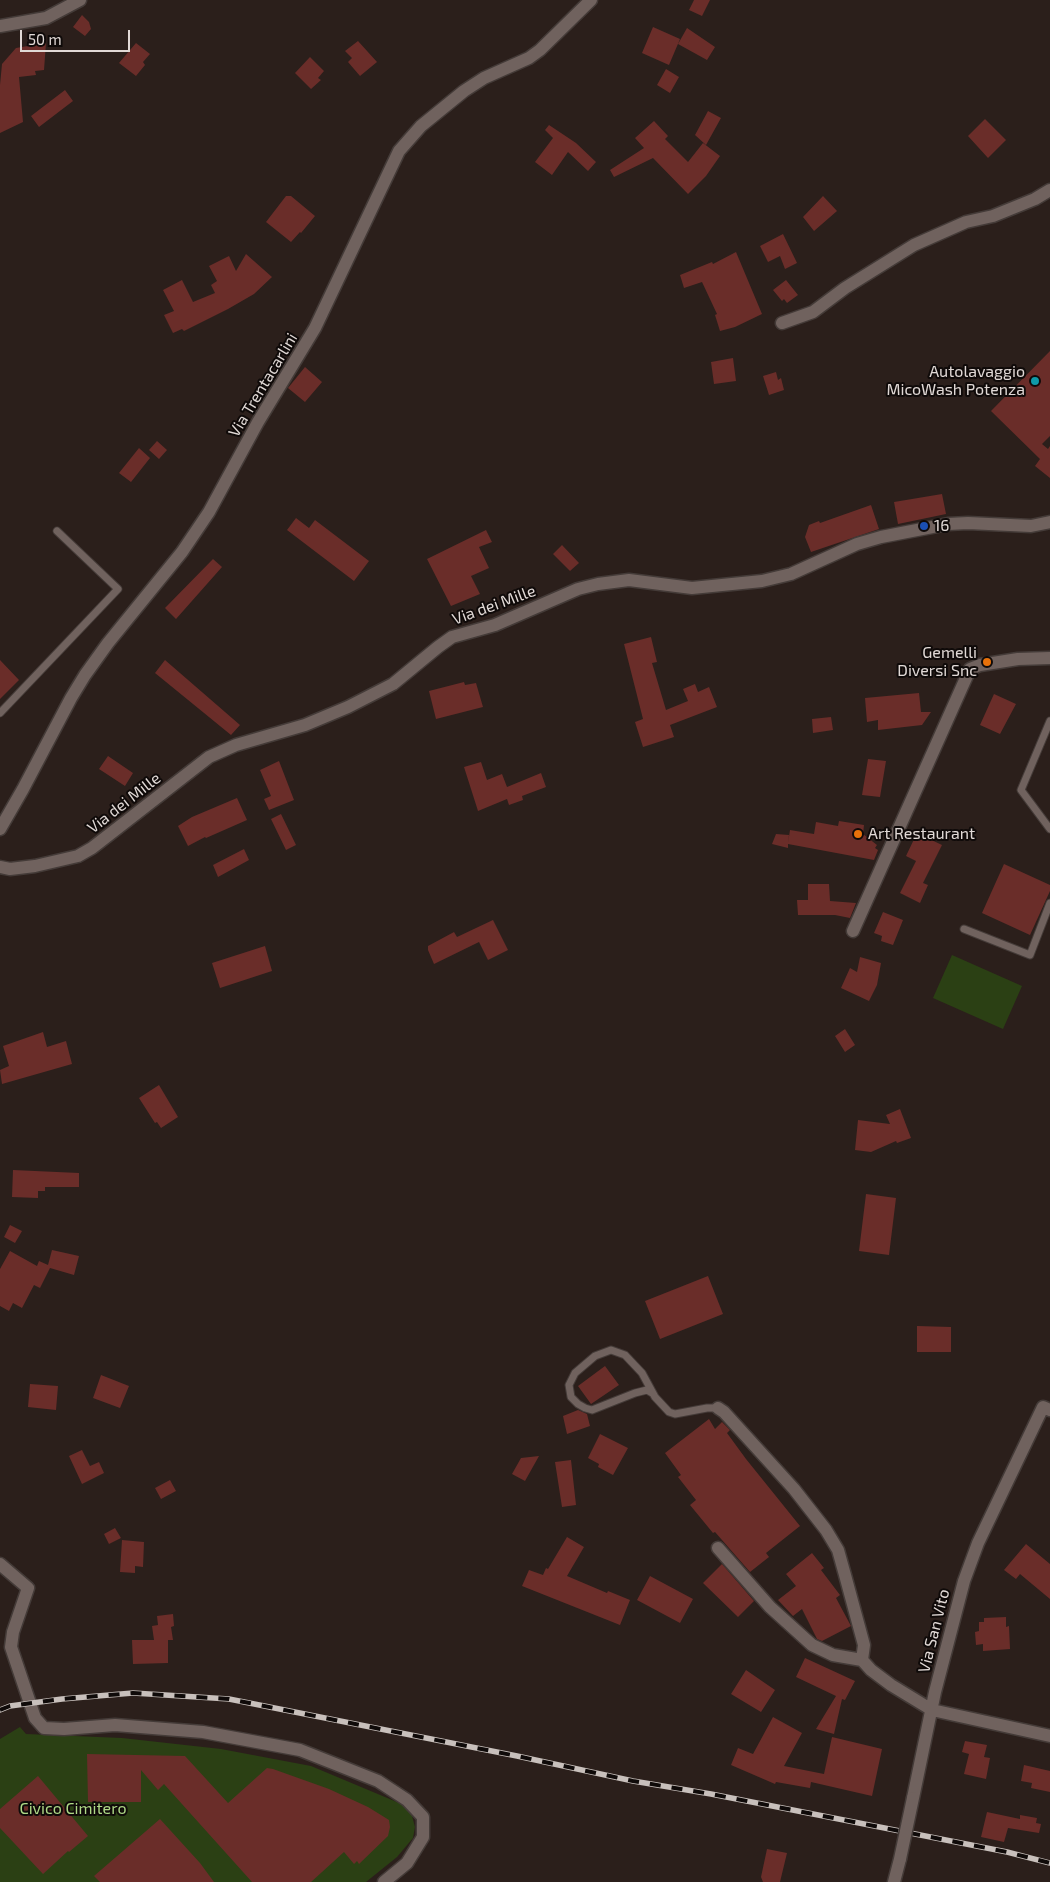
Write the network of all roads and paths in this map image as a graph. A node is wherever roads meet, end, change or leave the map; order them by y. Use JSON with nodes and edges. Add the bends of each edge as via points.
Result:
{"nodes":[{"id":1,"x":80,"y":0,"type":"edge"},
{"id":2,"x":591,"y":0,"type":"edge"},
{"id":3,"x":0,"y":26,"type":"edge"},
{"id":4,"x":1050,"y":190,"type":"edge"},
{"id":5,"x":782,"y":323,"type":"dead end"},
{"id":6,"x":1050,"y":522,"type":"edge"},
{"id":7,"x":57,"y":531,"type":"dead end"},
{"id":8,"x":1050,"y":658,"type":"edge"},
{"id":9,"x":0,"y":713,"type":"edge"},
{"id":10,"x":1050,"y":721,"type":"edge"},
{"id":11,"x":0,"y":829,"type":"edge"},
{"id":12,"x":1050,"y":829,"type":"edge"},
{"id":13,"x":0,"y":867,"type":"edge"},
{"id":14,"x":1050,"y":903,"type":"edge"},
{"id":15,"x":964,"y":929,"type":"dead end"},
{"id":16,"x":853,"y":931,"type":"dead end"},
{"id":17,"x":652,"y":1393,"type":"junction"},
{"id":18,"x":1048,"y":1405,"type":"edge"},
{"id":19,"x":718,"y":1408,"type":"joint"},
{"id":20,"x":718,"y":1548,"type":"dead end"},
{"id":21,"x":0,"y":1564,"type":"edge"},
{"id":22,"x":862,"y":1660,"type":"junction"},
{"id":23,"x":932,"y":1710,"type":"junction"},
{"id":24,"x":1050,"y":1736,"type":"edge"},
{"id":25,"x":384,"y":1882,"type":"edge"},
{"id":26,"x":894,"y":1882,"type":"edge"}],
"edges":[{"from":1,"to":3,"type":"street","via":[[46,18]]},
{"from":2,"to":11,"type":"street","name":"Via Trentacarlini","via":[[540,50],[464,91],[421,126],[399,151],[315,328],[209,512],[176,560],[85,675]]},
{"from":4,"to":5,"type":"street","via":[[993,216],[966,222],[914,245],[813,312]]},
{"from":6,"to":13,"type":"street","name":"Via dei Mille","via":[[1031,526],[948,524],[881,537],[857,544],[791,574],[762,581],[692,588],[629,580],[578,589],[495,625],[452,637],[393,684],[348,707],[305,725],[236,744],[209,757],[78,856],[35,866]]},
{"from":7,"to":9,"type":"lane","via":[[118,589]]},
{"from":8,"to":16,"type":"street","via":[[1018,659],[970,669]]},
{"from":10,"to":12,"type":"lane","via":[[1021,790]]},
{"from":14,"to":15,"type":"lane","via":[[1030,955]]},
{"from":17,"to":17,"type":"lane","via":[[642,1373],[625,1355],[611,1350],[595,1356],[575,1373],[569,1385],[571,1396],[578,1404],[592,1410],[635,1393],[646,1390]]},
{"from":17,"to":19,"type":"lane","via":[[669,1412],[675,1414]]},
{"from":18,"to":23,"type":"street","name":"Via San Vito","via":[[975,1550],[964,1581]]},
{"from":19,"to":22,"type":"street","via":[[794,1489],[838,1550],[864,1645]]},
{"from":20,"to":22,"type":"street","via":[[770,1607],[812,1645],[833,1655]]},
{"from":21,"to":25,"type":"street","via":[[28,1588],[11,1647],[35,1718],[44,1728],[115,1725],[213,1734],[300,1750],[378,1781],[407,1800],[423,1817],[423,1836],[408,1863]]},
{"from":22,"to":23,"type":"street","via":[[891,1685]]},
{"from":23,"to":24,"type":"street"},
{"from":23,"to":26,"type":"street","name":"Via San Vito","bridge":true}]}
